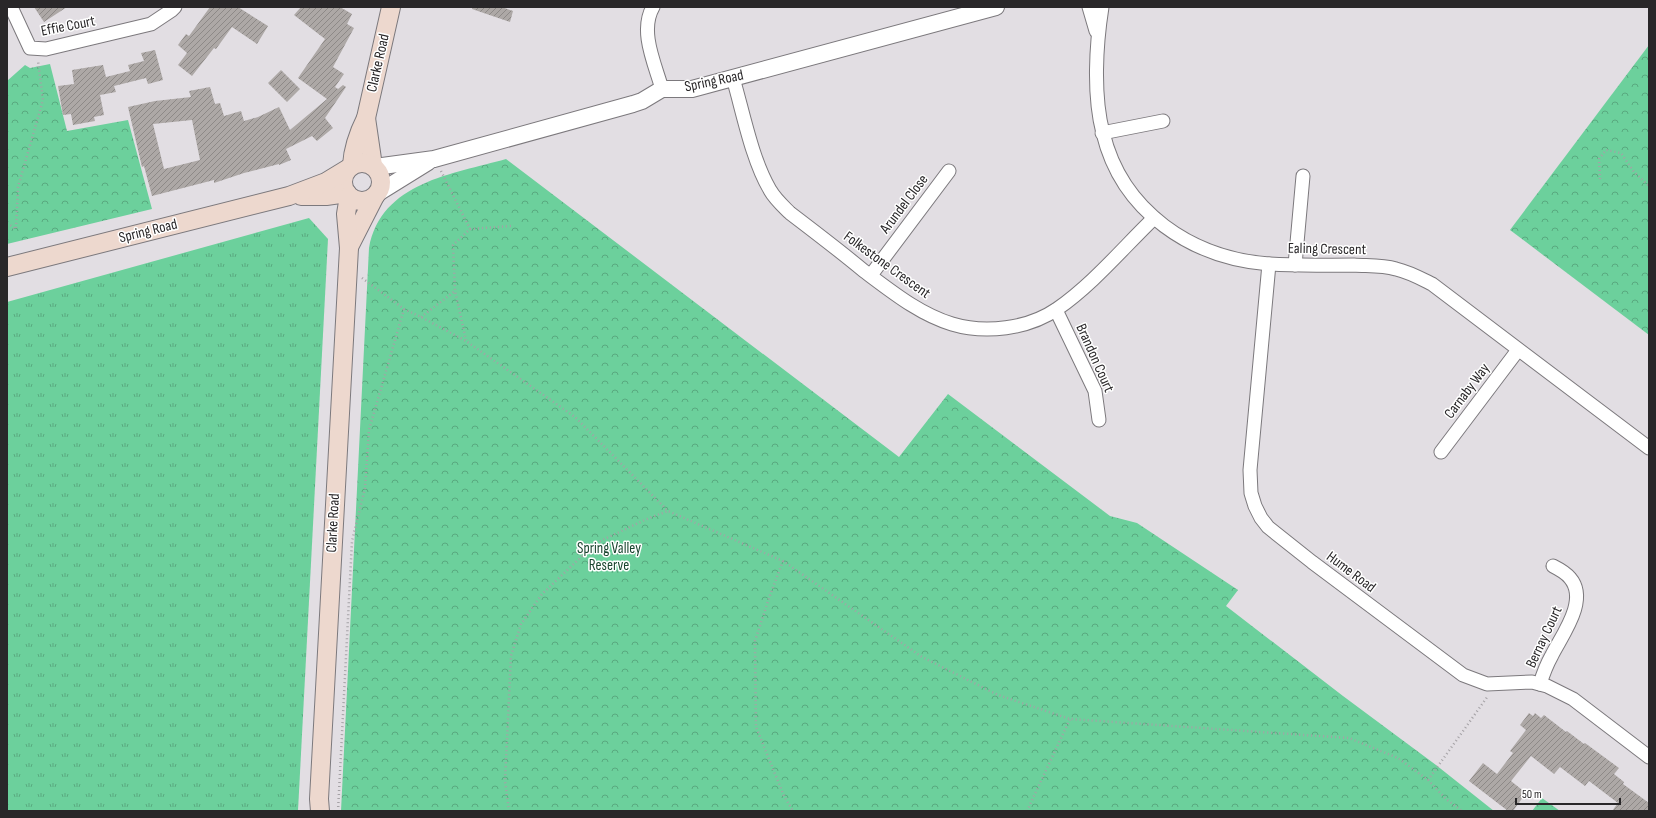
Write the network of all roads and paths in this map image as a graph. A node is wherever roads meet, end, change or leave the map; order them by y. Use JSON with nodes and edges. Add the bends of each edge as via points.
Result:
{"nodes":[{"id":1,"x":11,"y":7,"type":"edge"},
{"id":2,"x":175,"y":7,"type":"edge"},
{"id":3,"x":391,"y":7,"type":"edge"},
{"id":4,"x":654,"y":7,"type":"edge"},
{"id":5,"x":996,"y":7,"type":"edge"},
{"id":6,"x":1089,"y":7,"type":"edge"},
{"id":7,"x":1102,"y":7,"type":"edge"},
{"id":8,"x":1097,"y":36,"type":"junction"},
{"id":9,"x":37,"y":48,"type":"junction"},
{"id":10,"x":733,"y":78,"type":"junction"},
{"id":11,"x":662,"y":89,"type":"junction"},
{"id":12,"x":366,"y":118,"type":"junction"},
{"id":13,"x":1162,"y":121,"type":"dead end"},
{"id":14,"x":1102,"y":133,"type":"junction"},
{"id":15,"x":434,"y":158,"type":"junction"},
{"id":16,"x":374,"y":166,"type":"junction"},
{"id":17,"x":350,"y":167,"type":"junction"},
{"id":18,"x":949,"y":171,"type":"dead end"},
{"id":19,"x":1303,"y":176,"type":"dead end"},
{"id":20,"x":1600,"y":179,"type":"dead end"},
{"id":21,"x":1649,"y":186,"type":"edge"},
{"id":22,"x":348,"y":194,"type":"junction"},
{"id":23,"x":376,"y":194,"type":"junction"},
{"id":24,"x":289,"y":196,"type":"junction"},
{"id":25,"x":1154,"y":218,"type":"junction"},
{"id":26,"x":7,"y":223,"type":"edge"},
{"id":27,"x":511,"y":226,"type":"dead end"},
{"id":28,"x":470,"y":229,"type":"junction"},
{"id":29,"x":349,"y":248,"type":"junction"},
{"id":30,"x":1269,"y":264,"type":"junction"},
{"id":31,"x":1295,"y":264,"type":"junction"},
{"id":32,"x":7,"y":267,"type":"edge"},
{"id":33,"x":348,"y":267,"type":"junction"},
{"id":34,"x":871,"y":275,"type":"junction"},
{"id":35,"x":455,"y":291,"type":"junction"},
{"id":36,"x":404,"y":309,"type":"junction"},
{"id":37,"x":1056,"y":310,"type":"junction"},
{"id":38,"x":421,"y":317,"type":"junction"},
{"id":39,"x":466,"y":341,"type":"junction"},
{"id":40,"x":1518,"y":350,"type":"junction"},
{"id":41,"x":1099,"y":420,"type":"dead end"},
{"id":42,"x":1649,"y":448,"type":"edge"},
{"id":43,"x":1441,"y":452,"type":"dead end"},
{"id":44,"x":668,"y":511,"type":"junction"},
{"id":45,"x":783,"y":561,"type":"junction"},
{"id":46,"x":1553,"y":566,"type":"dead end"},
{"id":47,"x":1497,"y":684,"type":"junction"},
{"id":48,"x":1540,"y":684,"type":"junction"},
{"id":49,"x":1070,"y":719,"type":"junction"},
{"id":50,"x":1649,"y":757,"type":"edge"},
{"id":51,"x":1428,"y":780,"type":"junction"},
{"id":52,"x":318,"y":807,"type":"edge"},
{"id":53,"x":338,"y":811,"type":"edge"},
{"id":54,"x":509,"y":811,"type":"edge"},
{"id":55,"x":793,"y":811,"type":"edge"},
{"id":56,"x":1027,"y":811,"type":"edge"},
{"id":57,"x":1462,"y":811,"type":"edge"}],
"edges":[{"from":1,"to":9,"type":"street","name":"Effie Court","via":[[30,48]]},
{"from":2,"to":9,"type":"street","name":"Effie Court","via":[[151,24],[46,49]]},
{"from":3,"to":12,"type":"main road","name":"Clarke Road"},
{"from":4,"to":11,"type":"street","via":[[648,19],[647,33]]},
{"from":5,"to":10,"type":"street","name":"Spring Road"},
{"from":6,"to":8,"type":"street","name":"Ealing Crescent"},
{"from":7,"to":8,"type":"street","name":"Ealing Crescent"},
{"from":8,"to":14,"type":"street","name":"Ealing Crescent","via":[[1098,111]]},
{"from":9,"to":26,"type":"path","via":[[43,100],[18,187],[16,229]]},
{"from":10,"to":11,"type":"street","name":"Spring Road","via":[[692,89]]},
{"from":10,"to":34,"type":"street","name":"Folkestone Crescent","via":[[758,166],[770,191],[790,213]]},
{"from":11,"to":15,"type":"street","via":[[642,101]]},
{"from":12,"to":16,"type":"main road","name":"Clarke Road"},
{"from":12,"to":17,"type":"main road","name":"Clarke Road","via":[[357,135]]},
{"from":13,"to":14,"type":"street"},
{"from":14,"to":25,"type":"street","name":"Ealing Crescent","via":[[1123,182]]},
{"from":15,"to":16,"type":"street"},
{"from":15,"to":23,"type":"street"},
{"from":15,"to":28,"type":"path"},
{"from":16,"to":17,"type":"main road","via":[[362,162]]},
{"from":16,"to":23,"type":"main road","via":[[382,179]]},
{"from":17,"to":22,"type":"main road","via":[[343,180]]},
{"from":17,"to":24,"type":"main road","name":"Spring Road","via":[[326,182]]},
{"from":18,"to":34,"type":"street","name":"Arundel Close"},
{"from":19,"to":31,"type":"street"},
{"from":20,"to":21,"type":"path","via":[[1599,159],[1606,150],[1620,153],[1634,172]]},
{"from":22,"to":23,"type":"main road","via":[[359,201],[370,199]]},
{"from":22,"to":24,"type":"main road","name":"Spring Road"},
{"from":22,"to":29,"type":"main road","name":"Clarke Road","via":[[346,214]]},
{"from":23,"to":29,"type":"main road","name":"Clarke Road"},
{"from":24,"to":32,"type":"main road","name":"Spring Road"},
{"from":25,"to":30,"type":"street","name":"Ealing Crescent","via":[[1203,249],[1235,259]]},
{"from":25,"to":37,"type":"street","name":"Folkestone Crescent"},
{"from":27,"to":28,"type":"path"},
{"from":28,"to":35,"type":"path","via":[[453,245]]},
{"from":29,"to":33,"type":"main road","name":"Clarke Road"},
{"from":30,"to":31,"type":"street","name":"Ealing Crescent"},
{"from":30,"to":47,"type":"street","name":"Hume Road","via":[[1250,470],[1252,493],[1258,512],[1276,534],[1453,669],[1472,680]]},
{"from":31,"to":40,"type":"street","name":"Ealing Crescent","via":[[1380,266],[1411,273],[1432,284]]},
{"from":33,"to":36,"type":"path"},
{"from":33,"to":52,"type":"main road","name":"Clarke Road"},
{"from":34,"to":37,"type":"street","name":"Folkestone Crescent","via":[[894,293],[932,316],[970,328],[988,330],[1019,324]]},
{"from":35,"to":38,"type":"path"},
{"from":35,"to":39,"type":"path"},
{"from":36,"to":38,"type":"path"},
{"from":36,"to":53,"type":"path","via":[[369,430],[365,488],[352,541]]},
{"from":37,"to":41,"type":"street","name":"Brandon Court","via":[[1094,391]]},
{"from":38,"to":39,"type":"path"},
{"from":39,"to":44,"type":"path","via":[[575,417]]},
{"from":40,"to":42,"type":"street","name":"Ealing Crescent"},
{"from":40,"to":43,"type":"street","name":"Carnaby Way"},
{"from":44,"to":45,"type":"path"},
{"from":44,"to":54,"type":"path","via":[[596,543],[542,594],[521,624],[511,656],[505,781]]},
{"from":45,"to":49,"type":"path","via":[[922,657],[998,695]]},
{"from":45,"to":55,"type":"path","via":[[755,641],[756,727],[784,796]]},
{"from":46,"to":48,"type":"street","name":"Bernay Court","via":[[1571,578],[1575,585],[1577,600],[1574,613],[1549,660]]},
{"from":47,"to":48,"type":"street","name":"Hume Road"},
{"from":47,"to":51,"type":"path"},
{"from":48,"to":50,"type":"street","name":"Hume Road","via":[[1572,699]]},
{"from":49,"to":51,"type":"path","via":[[1349,738],[1398,758]]},
{"from":49,"to":56,"type":"path"},
{"from":51,"to":57,"type":"path"}]}
